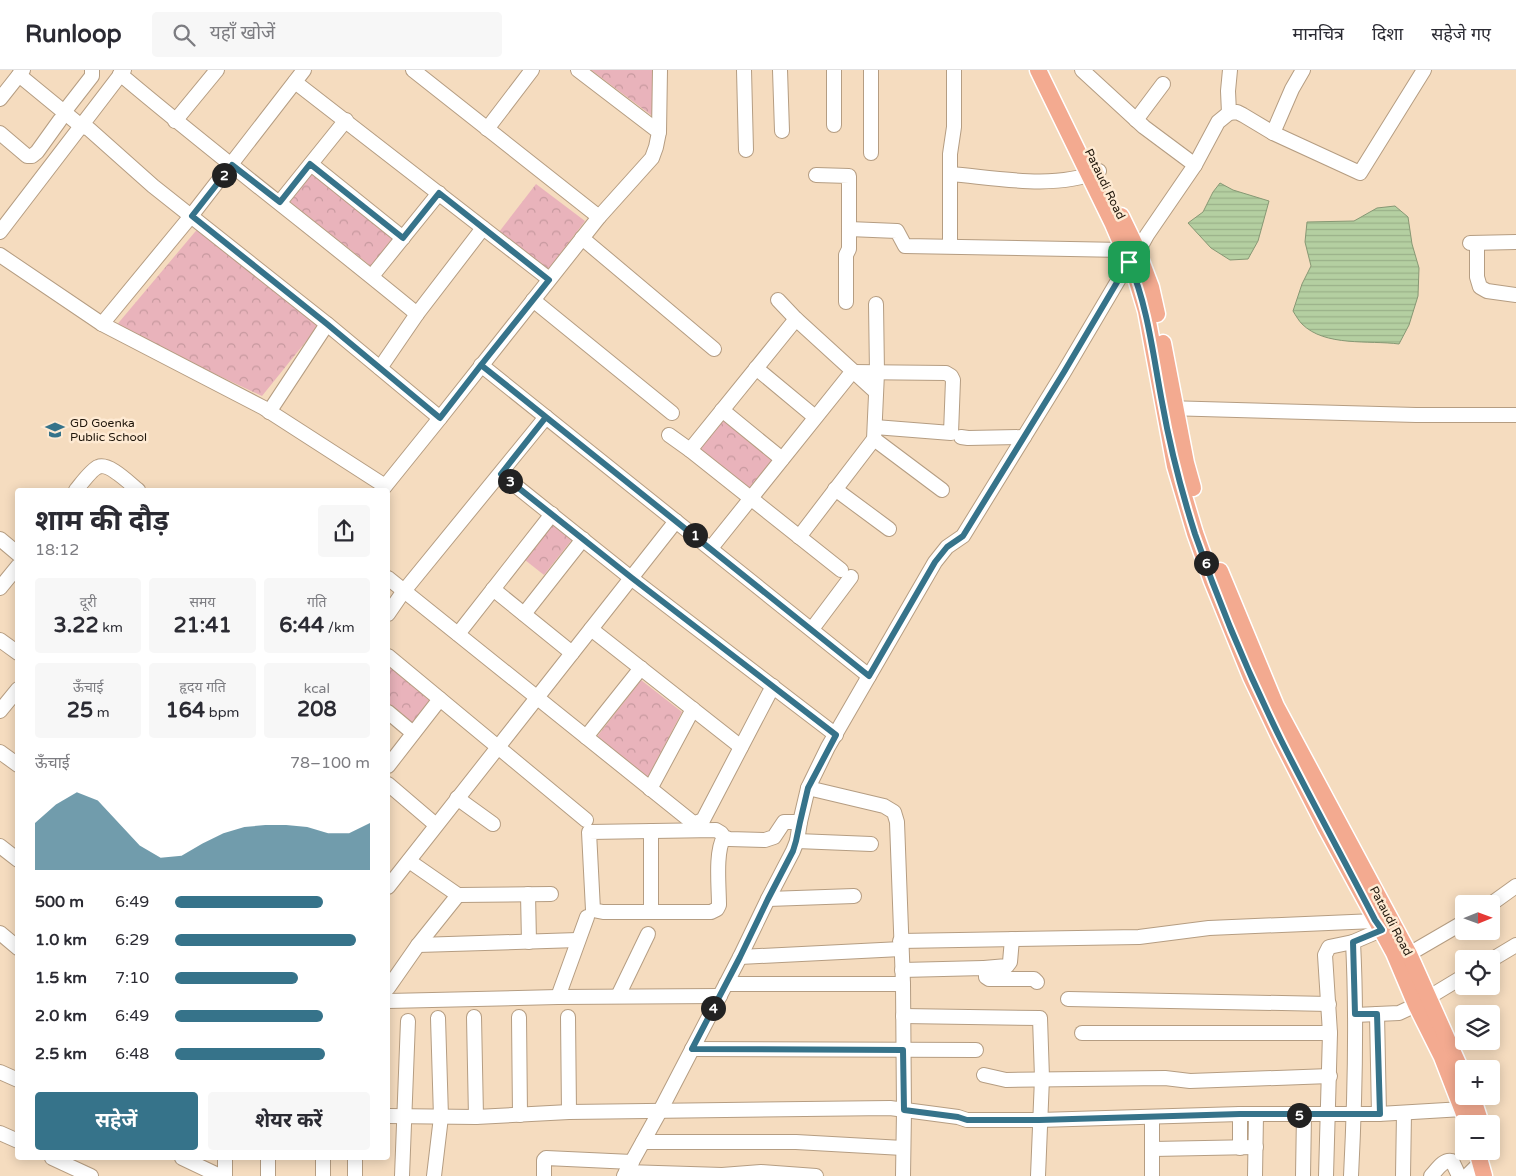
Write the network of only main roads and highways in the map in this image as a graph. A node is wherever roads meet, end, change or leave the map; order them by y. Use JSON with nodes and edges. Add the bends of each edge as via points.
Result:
{"nodes":[{"id":1,"x":1038,"y":70,"type":"edge"},
{"id":2,"x":1049,"y":70,"type":"edge"},
{"id":3,"x":1094,"y":173,"type":"junction"},
{"id":4,"x":1292,"y":749,"type":"junction"},
{"id":5,"x":1422,"y":1001,"type":"junction"},
{"id":6,"x":1455,"y":1061,"type":"edge"},
{"id":7,"x":1470,"y":1108,"type":"edge"},
{"id":8,"x":1483,"y":1160,"type":"edge"},
{"id":9,"x":1495,"y":1176,"type":"edge"}],
"edges":[{"from":1,"to":3,"type":"main road"},
{"from":2,"to":3,"type":"main road","name":"Pataudi Road"},
{"from":3,"to":4,"type":"main road","via":[[1130,255],[1146,311],[1169,408],[1175,466],[1195,533],[1251,677]]},
{"from":4,"to":5,"type":"main road","via":[[1378,925]]},
{"from":4,"to":5,"type":"main road","name":"Pataudi Road","via":[[1409,954]]},
{"from":5,"to":6,"type":"main road","name":"Pataudi Road"},
{"from":5,"to":7,"type":"main road","via":[[1442,1057]]},
{"from":8,"to":9,"type":"main road"}]}
